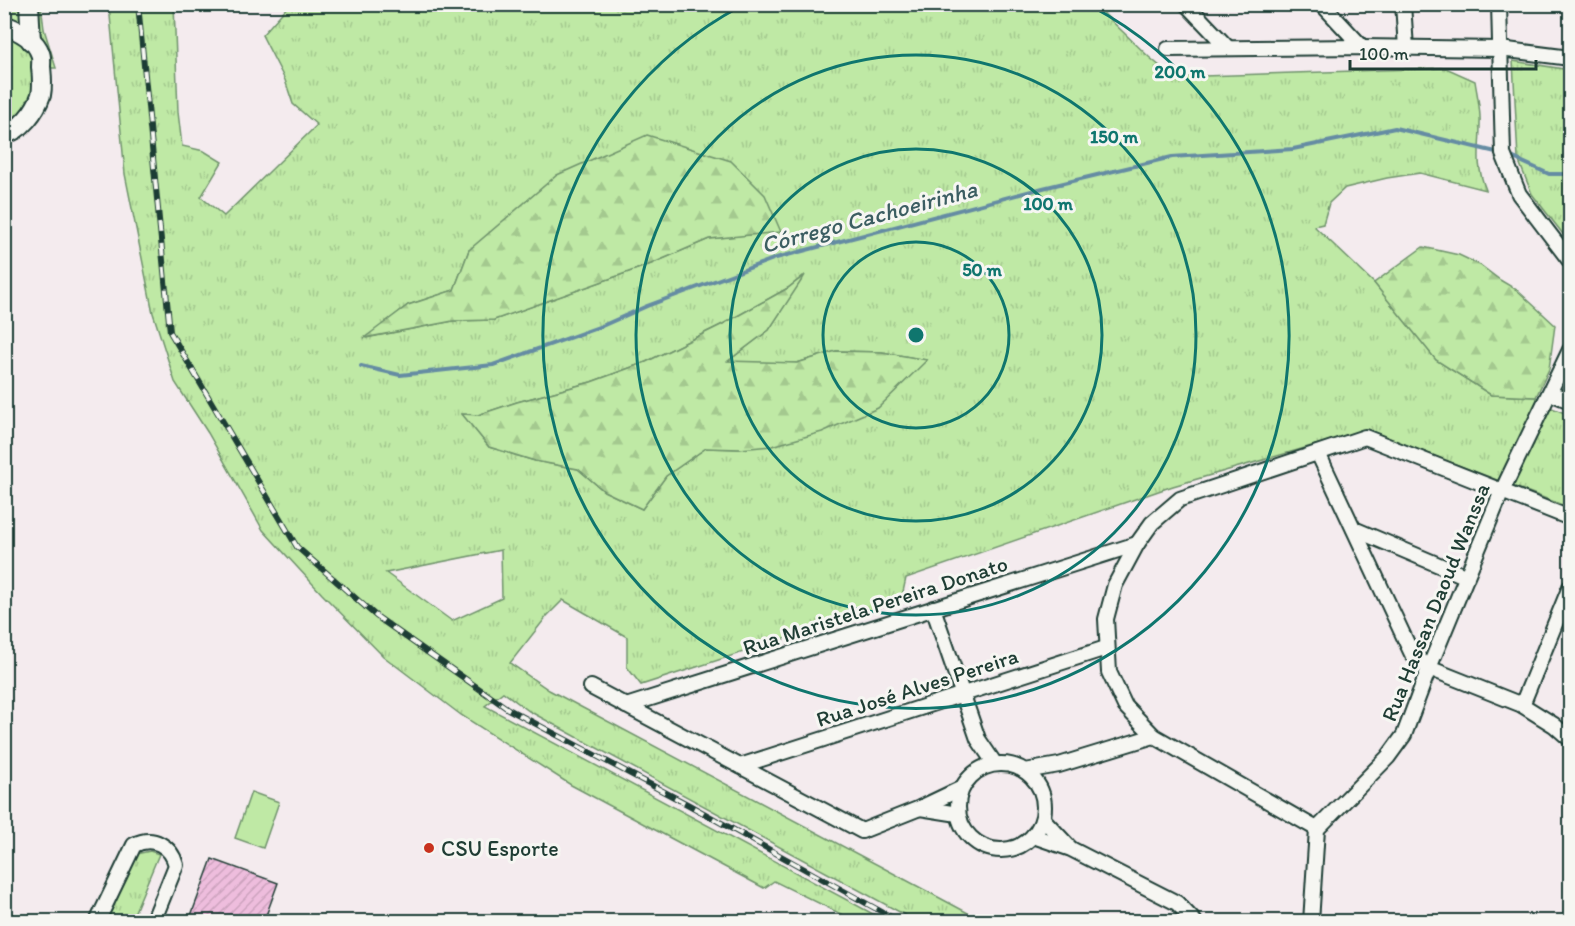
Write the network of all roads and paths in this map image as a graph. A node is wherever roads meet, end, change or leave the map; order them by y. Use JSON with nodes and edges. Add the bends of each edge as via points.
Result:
{"nodes":[{"id":1,"x":29,"y":4,"type":"edge"},
{"id":2,"x":1186,"y":4,"type":"edge"},
{"id":3,"x":1322,"y":4,"type":"edge"},
{"id":4,"x":1403,"y":4,"type":"edge"},
{"id":5,"x":1499,"y":4,"type":"edge"},
{"id":6,"x":4,"y":25,"type":"edge"},
{"id":7,"x":31,"y":40,"type":"junction"},
{"id":8,"x":1362,"y":46,"type":"junction"},
{"id":9,"x":1227,"y":47,"type":"junction"},
{"id":10,"x":1168,"y":48,"type":"dead end"},
{"id":11,"x":1406,"y":48,"type":"junction"},
{"id":12,"x":1500,"y":49,"type":"junction"},
{"id":13,"x":1570,"y":58,"type":"edge"},
{"id":14,"x":7,"y":136,"type":"edge"},
{"id":15,"x":1570,"y":261,"type":"edge"},
{"id":16,"x":1570,"y":350,"type":"edge"},
{"id":17,"x":1550,"y":393,"type":"junction"},
{"id":18,"x":1570,"y":401,"type":"edge"},
{"id":19,"x":1318,"y":453,"type":"junction"},
{"id":20,"x":1502,"y":491,"type":"junction"},
{"id":21,"x":1570,"y":518,"type":"edge"},
{"id":22,"x":1354,"y":529,"type":"junction"},
{"id":23,"x":1137,"y":544,"type":"junction"},
{"id":24,"x":1467,"y":577,"type":"junction"},
{"id":25,"x":1570,"y":587,"type":"edge"},
{"id":26,"x":933,"y":608,"type":"junction"},
{"id":27,"x":1106,"y":648,"type":"junction"},
{"id":28,"x":1429,"y":668,"type":"junction"},
{"id":29,"x":591,"y":687,"type":"dead end"},
{"id":30,"x":964,"y":694,"type":"junction"},
{"id":31,"x":1522,"y":705,"type":"junction"},
{"id":32,"x":626,"y":706,"type":"junction"},
{"id":33,"x":1154,"y":736,"type":"junction"},
{"id":34,"x":978,"y":739,"type":"junction"},
{"id":35,"x":1570,"y":739,"type":"edge"},
{"id":36,"x":995,"y":764,"type":"junction"},
{"id":37,"x":1059,"y":765,"type":"junction"},
{"id":38,"x":740,"y":766,"type":"junction"},
{"id":39,"x":1025,"y":771,"type":"junction"},
{"id":40,"x":976,"y":772,"type":"junction"},
{"id":41,"x":962,"y":788,"type":"junction"},
{"id":42,"x":1040,"y":788,"type":"junction"},
{"id":43,"x":920,"y":808,"type":"junction"},
{"id":44,"x":958,"y":814,"type":"junction"},
{"id":45,"x":1043,"y":819,"type":"junction"},
{"id":46,"x":1317,"y":829,"type":"junction"},
{"id":47,"x":1033,"y":836,"type":"junction"},
{"id":48,"x":1071,"y":849,"type":"junction"},
{"id":49,"x":97,"y":921,"type":"edge"},
{"id":50,"x":153,"y":921,"type":"edge"},
{"id":51,"x":1195,"y":921,"type":"edge"},
{"id":52,"x":1311,"y":921,"type":"edge"}],
"edges":[{"from":1,"to":7,"type":"main road"},
{"from":2,"to":9,"type":"street"},
{"from":3,"to":8,"type":"street"},
{"from":4,"to":11,"type":"street"},
{"from":5,"to":12,"type":"street"},
{"from":6,"to":7,"type":"main road"},
{"from":7,"to":14,"type":"main road","via":[[40,53],[41,95],[34,109]]},
{"from":8,"to":9,"type":"street"},
{"from":8,"to":11,"type":"street"},
{"from":9,"to":10,"type":"street"},
{"from":11,"to":12,"type":"street"},
{"from":12,"to":13,"type":"street"},
{"from":12,"to":15,"type":"street","via":[[1503,154],[1519,194]]},
{"from":16,"to":17,"type":"street","name":"Rua Hassan Daoud Wanssa"},
{"from":17,"to":18,"type":"street"},
{"from":17,"to":20,"type":"street","name":"Rua Hassan Daoud Wanssa"},
{"from":19,"to":20,"type":"street","via":[[1365,437]]},
{"from":19,"to":22,"type":"street"},
{"from":19,"to":23,"type":"street","via":[[1180,499],[1152,523]]},
{"from":20,"to":21,"type":"street"},
{"from":20,"to":24,"type":"street","name":"Rua Hassan Daoud Wanssa"},
{"from":22,"to":24,"type":"street"},
{"from":22,"to":28,"type":"street","via":[[1412,654]]},
{"from":23,"to":26,"type":"street","name":"Rua Maristela Pereira Donato"},
{"from":23,"to":27,"type":"street","via":[[1115,585],[1106,619]]},
{"from":24,"to":28,"type":"street","name":"Rua Hassan Daoud Wanssa"},
{"from":25,"to":31,"type":"street"},
{"from":26,"to":30,"type":"street"},
{"from":26,"to":32,"type":"street","name":"Rua Maristela Pereira Donato"},
{"from":27,"to":30,"type":"street","name":"Rua José Alves Pereira"},
{"from":27,"to":33,"type":"street","via":[[1108,672],[1125,706]]},
{"from":28,"to":31,"type":"street"},
{"from":28,"to":46,"type":"street","name":"Rua Hassan Daoud Wanssa","via":[[1404,735],[1389,757]]},
{"from":29,"to":32,"type":"street"},
{"from":30,"to":34,"type":"street"},
{"from":30,"to":38,"type":"street","name":"Rua José Alves Pereira"},
{"from":31,"to":35,"type":"street"},
{"from":32,"to":38,"type":"street"},
{"from":33,"to":37,"type":"street"},
{"from":33,"to":46,"type":"street"},
{"from":34,"to":36,"type":"street"},
{"from":34,"to":40,"type":"street"},
{"from":36,"to":39,"type":"street"},
{"from":36,"to":40,"type":"street"},
{"from":37,"to":39,"type":"street"},
{"from":37,"to":42,"type":"street"},
{"from":38,"to":43,"type":"street","via":[[862,831]]},
{"from":39,"to":42,"type":"street"},
{"from":40,"to":41,"type":"street"},
{"from":41,"to":43,"type":"street"},
{"from":41,"to":44,"type":"street"},
{"from":42,"to":45,"type":"street"},
{"from":43,"to":44,"type":"street"},
{"from":44,"to":47,"type":"street","via":[[969,836],[989,849],[1013,849]]},
{"from":45,"to":47,"type":"street"},
{"from":45,"to":48,"type":"street"},
{"from":46,"to":52,"type":"street"},
{"from":47,"to":48,"type":"street"},
{"from":48,"to":51,"type":"street","via":[[1177,903]]},
{"from":49,"to":50,"type":"street","via":[[134,844],[144,841],[159,843],[171,852],[176,865]]}]}
